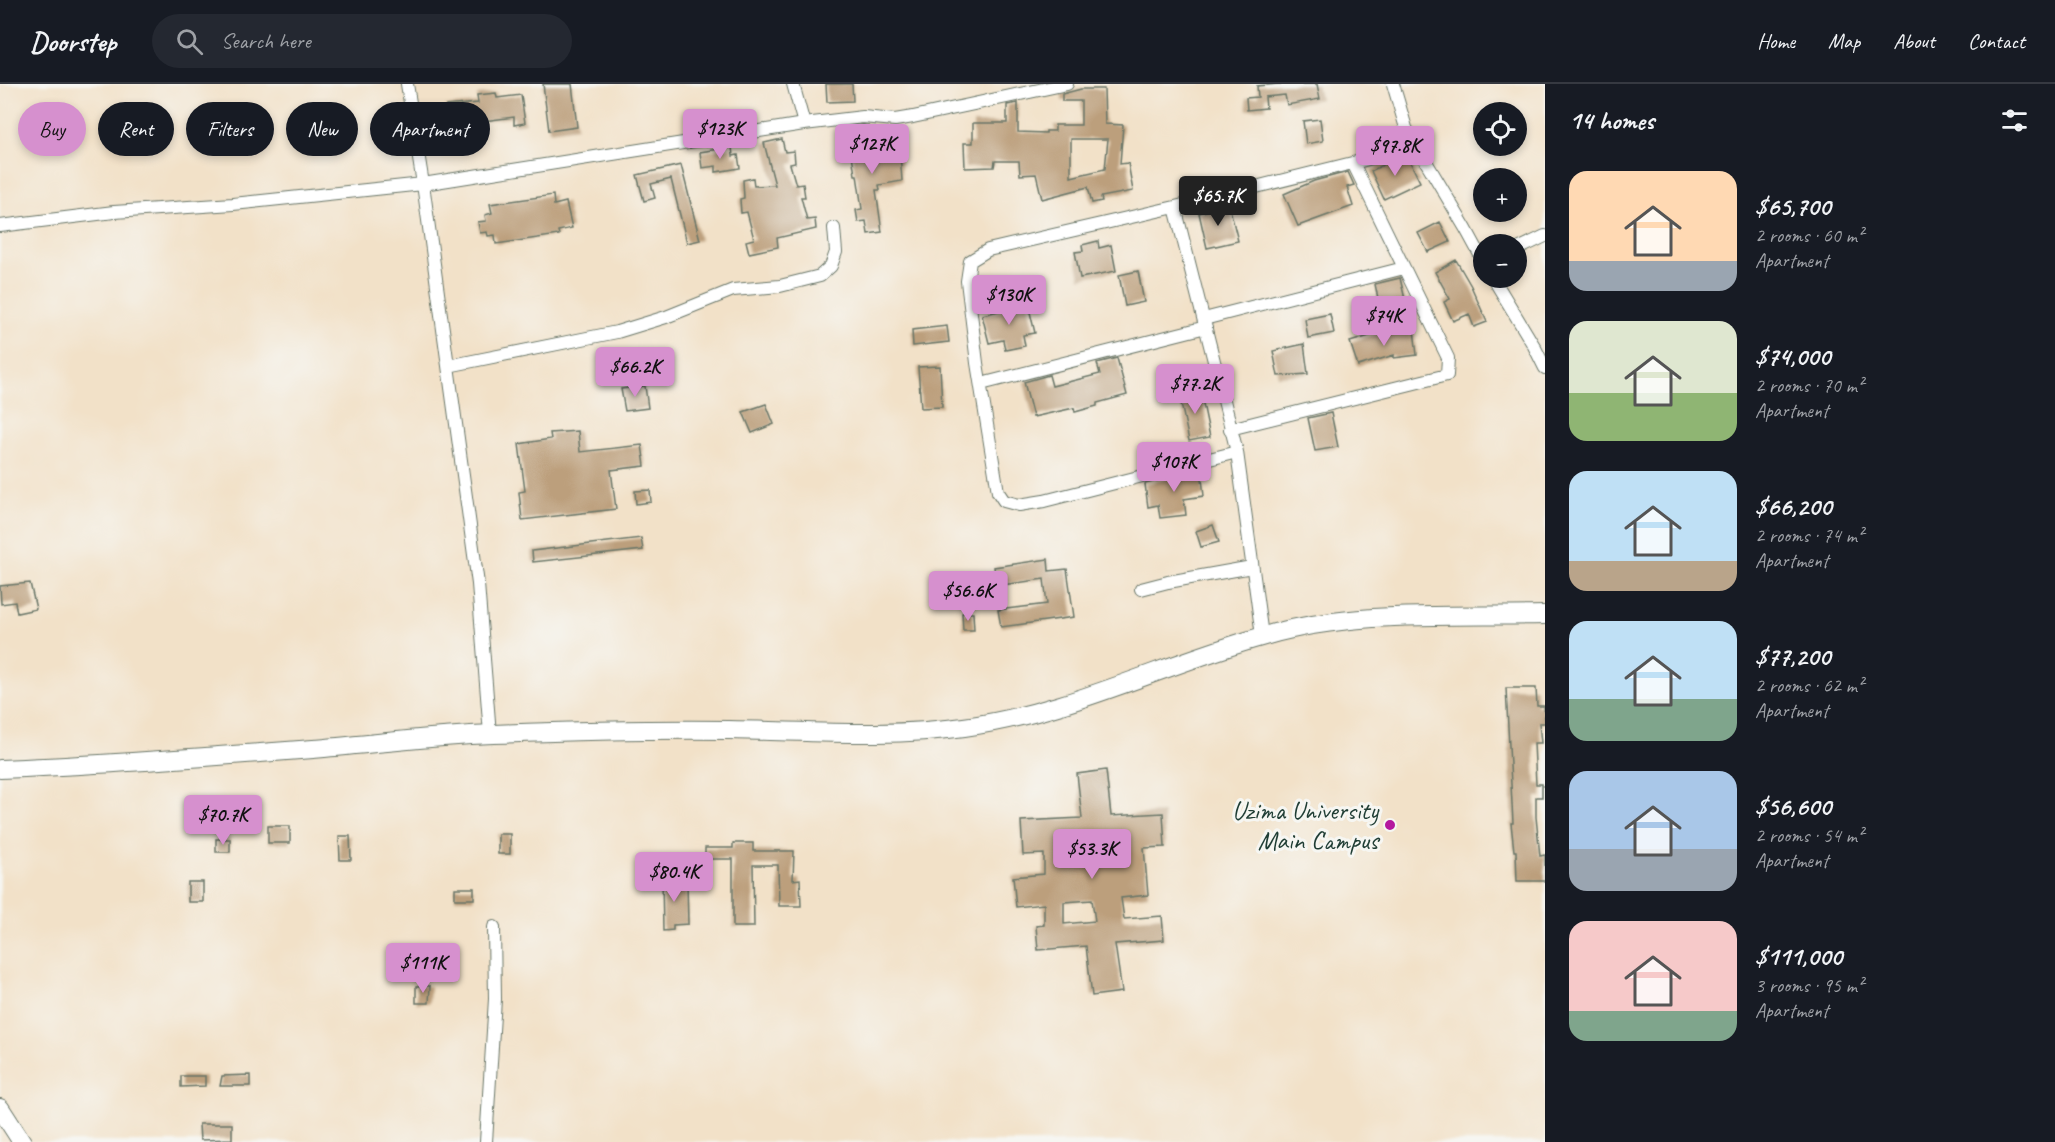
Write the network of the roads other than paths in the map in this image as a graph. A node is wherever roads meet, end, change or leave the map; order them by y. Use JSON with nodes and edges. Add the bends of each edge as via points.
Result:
{"nodes":[{"id":1,"x":407,"y":84,"type":"edge"},
{"id":2,"x":793,"y":84,"type":"edge"},
{"id":3,"x":1067,"y":84,"type":"edge"},
{"id":4,"x":1393,"y":84,"type":"edge"},
{"id":5,"x":804,"y":124,"type":"junction"},
{"id":6,"x":1417,"y":147,"type":"junction"},
{"id":7,"x":1353,"y":163,"type":"junction"},
{"id":8,"x":423,"y":184,"type":"junction"},
{"id":9,"x":1174,"y":207,"type":"junction"},
{"id":10,"x":0,"y":225,"type":"edge"},
{"id":11,"x":834,"y":228,"type":"dead end"},
{"id":12,"x":1545,"y":236,"type":"edge"},
{"id":13,"x":1473,"y":242,"type":"edge"},
{"id":14,"x":1527,"y":245,"type":"edge"},
{"id":15,"x":1404,"y":268,"type":"junction"},
{"id":16,"x":1499,"y":288,"type":"edge"},
{"id":17,"x":1205,"y":323,"type":"junction"},
{"id":18,"x":448,"y":366,"type":"junction"},
{"id":19,"x":1545,"y":368,"type":"edge"},
{"id":20,"x":981,"y":384,"type":"junction"},
{"id":21,"x":1230,"y":429,"type":"junction"},
{"id":22,"x":1237,"y":452,"type":"junction"},
{"id":23,"x":1252,"y":567,"type":"junction"},
{"id":24,"x":1141,"y":589,"type":"dead end"},
{"id":25,"x":1545,"y":615,"type":"edge"},
{"id":26,"x":1262,"y":636,"type":"junction"},
{"id":27,"x":490,"y":734,"type":"junction"},
{"id":28,"x":0,"y":769,"type":"edge"},
{"id":29,"x":494,"y":927,"type":"dead end"},
{"id":30,"x":0,"y":1108,"type":"edge"},
{"id":31,"x":22,"y":1142,"type":"edge"},
{"id":32,"x":486,"y":1142,"type":"edge"}],
"edges":[{"from":1,"to":8,"type":"street"},
{"from":2,"to":5,"type":"street"},
{"from":3,"to":5,"type":"street","via":[[896,120],[863,117]]},
{"from":4,"to":6,"type":"street","via":[[1406,128]]},
{"from":5,"to":8,"type":"street"},
{"from":6,"to":7,"type":"street"},
{"from":6,"to":13,"type":"street"},
{"from":7,"to":9,"type":"street"},
{"from":7,"to":15,"type":"street"},
{"from":8,"to":10,"type":"street"},
{"from":8,"to":18,"type":"street"},
{"from":9,"to":17,"type":"street"},
{"from":9,"to":20,"type":"street","via":[[988,250],[970,261],[967,281]]},
{"from":11,"to":18,"type":"street","via":[[836,252],[831,266],[820,276],[780,286],[733,290],[617,332]]},
{"from":12,"to":14,"type":"street"},
{"from":15,"to":17,"type":"street"},
{"from":15,"to":21,"type":"street","via":[[1448,358],[1447,375]]},
{"from":16,"to":19,"type":"street"},
{"from":17,"to":20,"type":"street"},
{"from":17,"to":21,"type":"street"},
{"from":18,"to":27,"type":"street","via":[[478,584]]},
{"from":20,"to":22,"type":"street","via":[[998,492],[1004,501],[1019,505]]},
{"from":21,"to":22,"type":"street"},
{"from":22,"to":23,"type":"street"},
{"from":23,"to":24,"type":"street"},
{"from":23,"to":26,"type":"street"},
{"from":25,"to":26,"type":"main road","via":[[1336,622]]},
{"from":26,"to":27,"type":"main road","via":[[1066,704],[965,727],[872,734],[727,730]]},
{"from":27,"to":28,"type":"main road","via":[[140,763]]},
{"from":29,"to":32,"type":"street","via":[[495,999]]},
{"from":30,"to":31,"type":"main road"}]}
